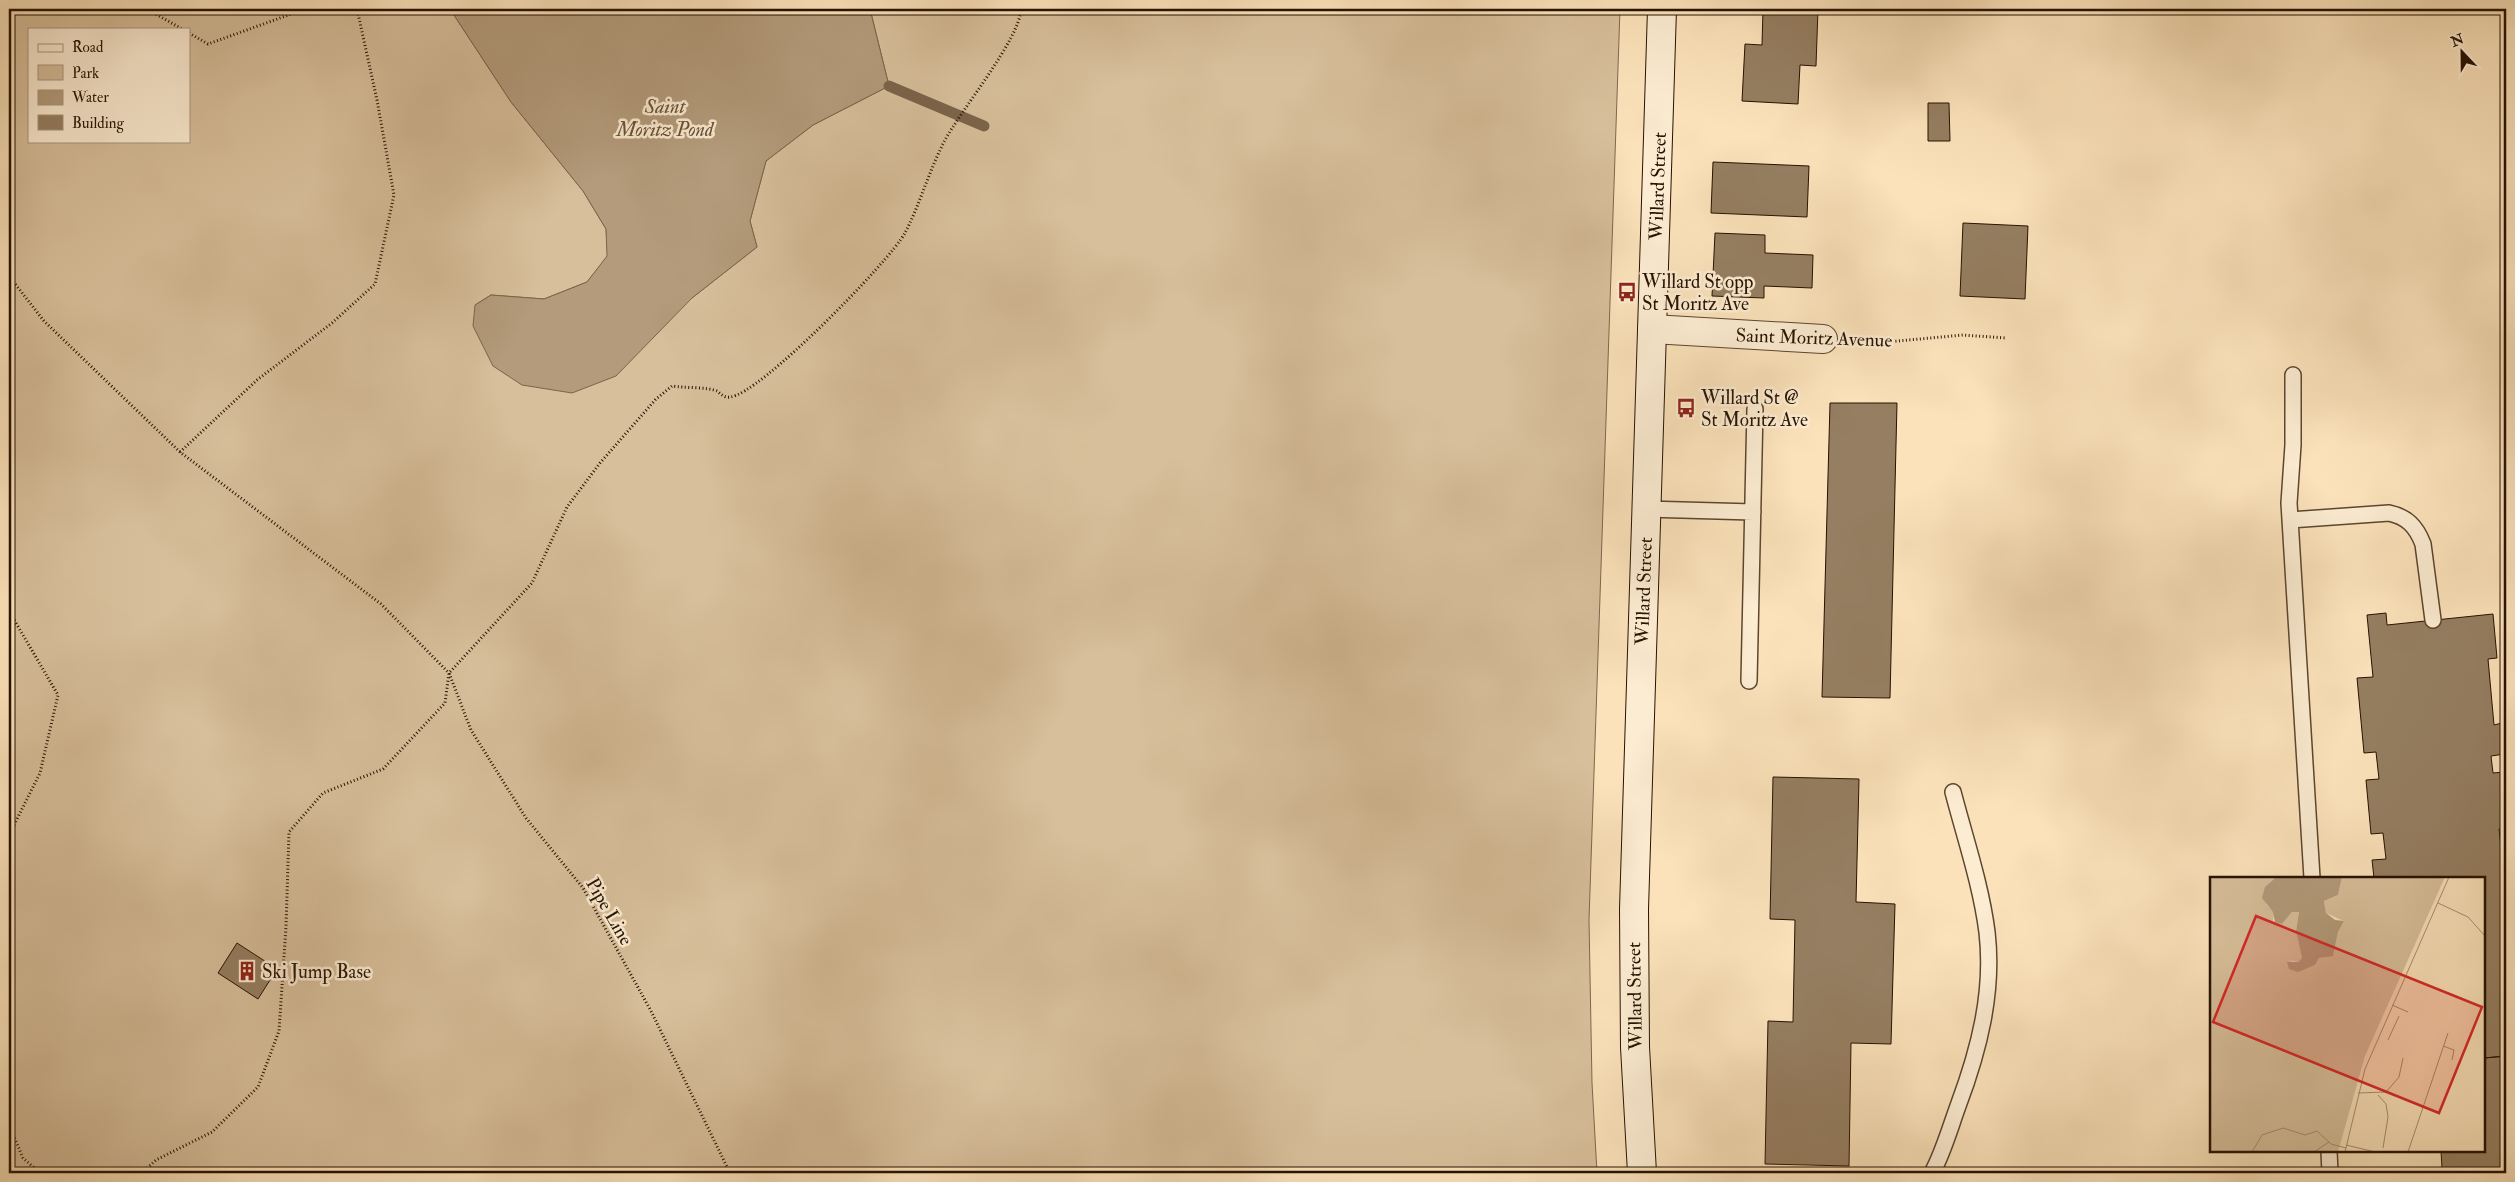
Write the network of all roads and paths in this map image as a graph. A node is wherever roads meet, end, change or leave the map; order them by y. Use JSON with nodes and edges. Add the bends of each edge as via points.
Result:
{"nodes":[{"id":1,"x":148,"y":9,"type":"edge"},
{"id":2,"x":305,"y":9,"type":"edge"},
{"id":3,"x":357,"y":9,"type":"edge"},
{"id":4,"x":1021,"y":9,"type":"edge"},
{"id":5,"x":1662,"y":9,"type":"edge"},
{"id":6,"x":180,"y":28,"type":"edge"},
{"id":7,"x":190,"y":34,"type":"edge"},
{"id":8,"x":9,"y":276,"type":"edge"},
{"id":9,"x":1652,"y":329,"type":"junction"},
{"id":10,"x":2006,"y":338,"type":"dead end"},
{"id":11,"x":1824,"y":339,"type":"joint"},
{"id":12,"x":2292,"y":375,"type":"dead end"},
{"id":13,"x":1756,"y":409,"type":"dead end"},
{"id":14,"x":180,"y":452,"type":"junction"},
{"id":15,"x":1646,"y":510,"type":"junction"},
{"id":16,"x":1753,"y":512,"type":"junction"},
{"id":17,"x":2290,"y":520,"type":"junction"},
{"id":18,"x":9,"y":611,"type":"edge"},
{"id":19,"x":2433,"y":620,"type":"dead end"},
{"id":20,"x":449,"y":673,"type":"junction"},
{"id":21,"x":1749,"y":680,"type":"dead end"},
{"id":22,"x":1953,"y":792,"type":"dead end"},
{"id":23,"x":9,"y":835,"type":"edge"},
{"id":24,"x":2312,"y":877,"type":"edge"},
{"id":25,"x":9,"y":1125,"type":"edge"},
{"id":26,"x":2329,"y":1152,"type":"edge"},
{"id":27,"x":40,"y":1173,"type":"edge"},
{"id":28,"x":142,"y":1173,"type":"edge"},
{"id":29,"x":730,"y":1173,"type":"edge"},
{"id":30,"x":1642,"y":1173,"type":"edge"},
{"id":31,"x":1932,"y":1173,"type":"edge"},
{"id":32,"x":2330,"y":1173,"type":"edge"}],
"edges":[{"from":1,"to":6,"type":"path"},
{"from":2,"to":7,"type":"path","via":[[208,44]]},
{"from":3,"to":14,"type":"path","via":[[394,195],[375,284],[332,323],[257,380]]},
{"from":4,"to":20,"type":"path","via":[[1009,41],[944,142],[904,234],[879,268],[792,354],[749,388],[731,397],[715,390],[672,386],[656,398],[567,507],[532,583]]},
{"from":5,"to":9,"type":"main road","name":"Willard Street"},
{"from":8,"to":14,"type":"path","via":[[44,321]]},
{"from":9,"to":11,"type":"main road","name":"Saint Moritz Avenue"},
{"from":9,"to":15,"type":"main road","name":"Willard Street"},
{"from":10,"to":11,"type":"path","name":"Saint Moritz Avenue","via":[[1963,335],[1871,342]]},
{"from":12,"to":17,"type":"lane"},
{"from":13,"to":16,"type":"lane"},
{"from":14,"to":20,"type":"path","via":[[381,604]]},
{"from":15,"to":16,"type":"lane"},
{"from":15,"to":30,"type":"main road","name":"Willard Street","via":[[1634,909],[1635,1047]]},
{"from":16,"to":21,"type":"lane"},
{"from":17,"to":19,"type":"lane","via":[[2389,513],[2411,523],[2424,544]]},
{"from":17,"to":24,"type":"lane"},
{"from":18,"to":23,"type":"path","via":[[58,695],[40,773]]},
{"from":20,"to":28,"type":"path","via":[[445,703],[383,769],[323,793],[289,832],[279,1031],[258,1087],[212,1132],[156,1160]]},
{"from":20,"to":29,"type":"path","name":"Pipe Line","via":[[471,730],[526,818],[587,896],[651,1011]]},
{"from":22,"to":31,"type":"lane","via":[[1982,904],[1988,986],[1973,1068]]},
{"from":25,"to":27,"type":"path","via":[[23,1158]]},
{"from":26,"to":32,"type":"lane"}]}
